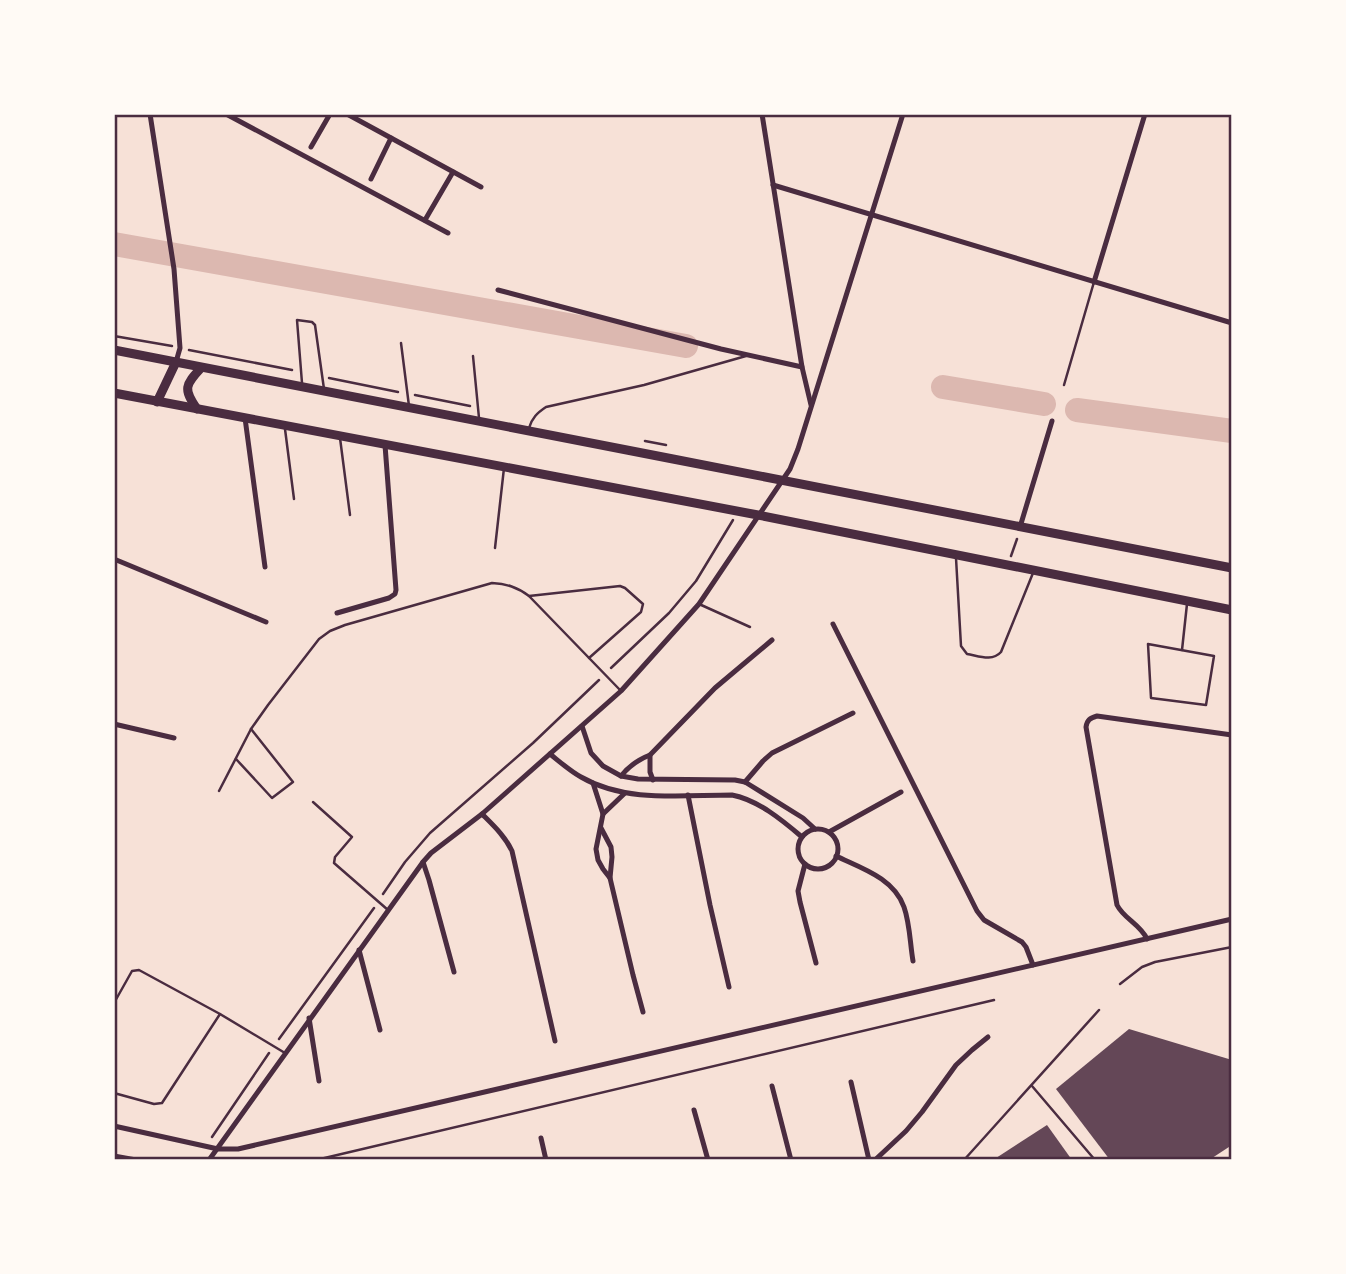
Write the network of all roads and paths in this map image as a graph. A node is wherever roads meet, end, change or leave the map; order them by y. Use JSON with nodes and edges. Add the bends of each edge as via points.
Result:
{"nodes":[{"id":1,"x":150,"y":114,"type":"edge"},
{"id":2,"x":226,"y":114,"type":"edge"},
{"id":3,"x":330,"y":114,"type":"edge"},
{"id":4,"x":347,"y":114,"type":"edge"},
{"id":5,"x":762,"y":114,"type":"edge"},
{"id":6,"x":903,"y":114,"type":"edge"},
{"id":7,"x":1144,"y":114,"type":"edge"},
{"id":8,"x":391,"y":138,"type":"junction"},
{"id":9,"x":311,"y":147,"type":"dead end"},
{"id":10,"x":453,"y":172,"type":"junction"},
{"id":11,"x":371,"y":179,"type":"dead end"},
{"id":12,"x":773,"y":185,"type":"junction"},
{"id":13,"x":481,"y":187,"type":"dead end"},
{"id":14,"x":872,"y":214,"type":"junction"},
{"id":15,"x":425,"y":220,"type":"junction"},
{"id":16,"x":448,"y":233,"type":"dead end"},
{"id":17,"x":1094,"y":282,"type":"junction"},
{"id":18,"x":498,"y":289,"type":"dead end"},
{"id":19,"x":1232,"y":323,"type":"edge"},
{"id":20,"x":401,"y":344,"type":"dead end"},
{"id":21,"x":114,"y":350,"type":"edge"},
{"id":22,"x":748,"y":355,"type":"junction"},
{"id":23,"x":473,"y":356,"type":"dead end"},
{"id":24,"x":176,"y":362,"type":"junction"},
{"id":25,"x":802,"y":366,"type":"junction"},
{"id":26,"x":201,"y":368,"type":"junction"},
{"id":27,"x":1064,"y":385,"type":"dead end"},
{"id":28,"x":302,"y":386,"type":"junction"},
{"id":29,"x":325,"y":390,"type":"junction"},
{"id":30,"x":114,"y":393,"type":"edge"},
{"id":31,"x":157,"y":401,"type":"junction"},
{"id":32,"x":811,"y":405,"type":"junction"},
{"id":33,"x":409,"y":407,"type":"junction"},
{"id":34,"x":197,"y":409,"type":"junction"},
{"id":35,"x":245,"y":418,"type":"junction"},
{"id":36,"x":479,"y":421,"type":"junction"},
{"id":37,"x":1052,"y":421,"type":"dead end"},
{"id":38,"x":285,"y":426,"type":"junction"},
{"id":39,"x":527,"y":431,"type":"junction"},
{"id":40,"x":340,"y":437,"type":"junction"},
{"id":41,"x":385,"y":446,"type":"junction"},
{"id":42,"x":504,"y":468,"type":"junction"},
{"id":43,"x":781,"y":482,"type":"junction"},
{"id":44,"x":293,"y":499,"type":"dead end"},
{"id":45,"x":350,"y":515,"type":"dead end"},
{"id":46,"x":758,"y":515,"type":"junction"},
{"id":47,"x":1020,"y":527,"type":"junction"},
{"id":48,"x":495,"y":548,"type":"dead end"},
{"id":49,"x":956,"y":554,"type":"junction"},
{"id":50,"x":114,"y":559,"type":"edge"},
{"id":51,"x":1008,"y":565,"type":"junction"},
{"id":52,"x":265,"y":567,"type":"dead end"},
{"id":53,"x":1232,"y":568,"type":"edge"},
{"id":54,"x":1034,"y":571,"type":"junction"},
{"id":55,"x":529,"y":596,"type":"junction"},
{"id":56,"x":1187,"y":601,"type":"junction"},
{"id":57,"x":699,"y":604,"type":"junction"},
{"id":58,"x":1232,"y":610,"type":"edge"},
{"id":59,"x":337,"y":612,"type":"dead end"},
{"id":60,"x":266,"y":622,"type":"dead end"},
{"id":61,"x":833,"y":624,"type":"dead end"},
{"id":62,"x":750,"y":627,"type":"dead end"},
{"id":63,"x":772,"y":640,"type":"dead end"},
{"id":64,"x":1182,"y":650,"type":"junction"},
{"id":65,"x":589,"y":657,"type":"junction"},
{"id":66,"x":621,"y":691,"type":"junction"},
{"id":67,"x":853,"y":713,"type":"dead end"},
{"id":68,"x":114,"y":724,"type":"edge"},
{"id":69,"x":582,"y":726,"type":"junction"},
{"id":70,"x":251,"y":729,"type":"junction"},
{"id":71,"x":1232,"y":735,"type":"edge"},
{"id":72,"x":174,"y":738,"type":"dead end"},
{"id":73,"x":550,"y":754,"type":"junction"},
{"id":74,"x":650,"y":755,"type":"junction"},
{"id":75,"x":236,"y":759,"type":"junction"},
{"id":76,"x":621,"y":776,"type":"junction"},
{"id":77,"x":653,"y":780,"type":"junction"},
{"id":78,"x":745,"y":782,"type":"junction"},
{"id":79,"x":593,"y":783,"type":"junction"},
{"id":80,"x":219,"y":791,"type":"dead end"},
{"id":81,"x":901,"y":792,"type":"dead end"},
{"id":82,"x":625,"y":793,"type":"junction"},
{"id":83,"x":688,"y":795,"type":"junction"},
{"id":84,"x":313,"y":802,"type":"dead end"},
{"id":85,"x":482,"y":814,"type":"junction"},
{"id":86,"x":603,"y":814,"type":"junction"},
{"id":87,"x":601,"y":828,"type":"junction"},
{"id":88,"x":815,"y":829,"type":"junction"},
{"id":89,"x":829,"y":832,"type":"junction"},
{"id":90,"x":803,"y":836,"type":"junction"},
{"id":91,"x":836,"y":856,"type":"junction"},
{"id":92,"x":423,"y":862,"type":"junction"},
{"id":93,"x":805,"y":864,"type":"junction"},
{"id":94,"x":610,"y":878,"type":"junction"},
{"id":95,"x":388,"y":910,"type":"junction"},
{"id":96,"x":1232,"y":919,"type":"edge"},
{"id":97,"x":1147,"y":939,"type":"junction"},
{"id":98,"x":1232,"y":947,"type":"edge"},
{"id":99,"x":359,"y":950,"type":"junction"},
{"id":100,"x":913,"y":961,"type":"dead end"},
{"id":101,"x":816,"y":963,"type":"dead end"},
{"id":102,"x":1033,"y":965,"type":"junction"},
{"id":103,"x":454,"y":972,"type":"dead end"},
{"id":104,"x":1120,"y":984,"type":"dead end"},
{"id":105,"x":729,"y":987,"type":"dead end"},
{"id":106,"x":994,"y":1000,"type":"dead end"},
{"id":107,"x":114,"y":1003,"type":"edge"},
{"id":108,"x":1099,"y":1010,"type":"dead end"},
{"id":109,"x":643,"y":1012,"type":"dead end"},
{"id":110,"x":220,"y":1014,"type":"junction"},
{"id":111,"x":309,"y":1018,"type":"junction"},
{"id":112,"x":380,"y":1030,"type":"dead end"},
{"id":113,"x":988,"y":1037,"type":"dead end"},
{"id":114,"x":555,"y":1041,"type":"dead end"},
{"id":115,"x":285,"y":1053,"type":"junction"},
{"id":116,"x":319,"y":1081,"type":"dead end"},
{"id":117,"x":851,"y":1082,"type":"dead end"},
{"id":118,"x":772,"y":1086,"type":"dead end"},
{"id":119,"x":1032,"y":1086,"type":"junction"},
{"id":120,"x":114,"y":1093,"type":"edge"},
{"id":121,"x":694,"y":1110,"type":"dead end"},
{"id":122,"x":114,"y":1126,"type":"edge"},
{"id":123,"x":541,"y":1138,"type":"dead end"},
{"id":124,"x":218,"y":1149,"type":"junction"},
{"id":125,"x":114,"y":1156,"type":"edge"},
{"id":126,"x":136,"y":1160,"type":"edge"},
{"id":127,"x":209,"y":1160,"type":"edge"},
{"id":128,"x":316,"y":1160,"type":"edge"},
{"id":129,"x":546,"y":1160,"type":"edge"},
{"id":130,"x":708,"y":1160,"type":"edge"},
{"id":131,"x":791,"y":1160,"type":"edge"},
{"id":132,"x":869,"y":1160,"type":"edge"},
{"id":133,"x":874,"y":1160,"type":"edge"},
{"id":134,"x":964,"y":1160,"type":"edge"},
{"id":135,"x":1095,"y":1160,"type":"edge"}],
"edges":[{"from":1,"to":24,"type":"street","via":[[174,268],[180,348]]},
{"from":2,"to":15,"type":"street"},
{"from":3,"to":9,"type":"street"},
{"from":4,"to":8,"type":"street"},
{"from":5,"to":12,"type":"street"},
{"from":6,"to":14,"type":"street"},
{"from":7,"to":17,"type":"street"},
{"from":8,"to":10,"type":"street"},
{"from":8,"to":11,"type":"street"},
{"from":10,"to":13,"type":"street"},
{"from":10,"to":15,"type":"street"},
{"from":12,"to":14,"type":"street"},
{"from":12,"to":25,"type":"street"},
{"from":14,"to":17,"type":"street"},
{"from":14,"to":32,"type":"street"},
{"from":15,"to":16,"type":"street"},
{"from":17,"to":19,"type":"street"},
{"from":17,"to":27,"type":"lane"},
{"from":18,"to":22,"type":"street"},
{"from":20,"to":33,"type":"lane"},
{"from":21,"to":24,"type":"main road"},
{"from":22,"to":25,"type":"street"},
{"from":22,"to":39,"type":"lane","via":[[546,407],[531,420]]},
{"from":23,"to":36,"type":"lane"},
{"from":24,"to":26,"type":"main road"},
{"from":24,"to":31,"type":"main road"},
{"from":25,"to":32,"type":"street"},
{"from":26,"to":28,"type":"main road"},
{"from":26,"to":34,"type":"main road","via":[[187,385]]},
{"from":28,"to":29,"type":"main road"},
{"from":28,"to":29,"type":"lane","via":[[297,320],[315,325]]},
{"from":29,"to":33,"type":"main road"},
{"from":30,"to":31,"type":"main road"},
{"from":31,"to":34,"type":"main road"},
{"from":32,"to":43,"type":"street","via":[[798,449]]},
{"from":33,"to":36,"type":"main road"},
{"from":34,"to":35,"type":"main road"},
{"from":35,"to":38,"type":"main road"},
{"from":35,"to":52,"type":"street"},
{"from":36,"to":39,"type":"main road"},
{"from":37,"to":47,"type":"street"},
{"from":38,"to":40,"type":"main road"},
{"from":38,"to":44,"type":"lane"},
{"from":39,"to":43,"type":"main road"},
{"from":40,"to":41,"type":"main road"},
{"from":40,"to":45,"type":"lane"},
{"from":41,"to":42,"type":"main road"},
{"from":41,"to":59,"type":"street","via":[[395,594]]},
{"from":42,"to":46,"type":"main road"},
{"from":42,"to":48,"type":"lane"},
{"from":43,"to":46,"type":"street"},
{"from":43,"to":47,"type":"main road"},
{"from":46,"to":49,"type":"main road"},
{"from":46,"to":57,"type":"street"},
{"from":47,"to":51,"type":"path"},
{"from":47,"to":53,"type":"main road"},
{"from":49,"to":51,"type":"main road"},
{"from":49,"to":54,"type":"lane","via":[[961,646],[967,654],[998,656]]},
{"from":50,"to":60,"type":"street"},
{"from":51,"to":54,"type":"main road"},
{"from":54,"to":56,"type":"main road"},
{"from":55,"to":65,"type":"lane"},
{"from":55,"to":65,"type":"lane","via":[[620,586],[643,604],[641,612]]},
{"from":55,"to":70,"type":"lane","via":[[508,584],[492,583],[330,631],[319,639]]},
{"from":56,"to":58,"type":"main road"},
{"from":56,"to":64,"type":"lane"},
{"from":57,"to":62,"type":"lane"},
{"from":57,"to":66,"type":"street"},
{"from":61,"to":102,"type":"street","via":[[976,911],[1022,942]]},
{"from":63,"to":74,"type":"street","via":[[715,688]]},
{"from":64,"to":64,"type":"lane","via":[[1148,644],[1151,698],[1206,705],[1214,656]]},
{"from":65,"to":66,"type":"lane"},
{"from":66,"to":69,"type":"street"},
{"from":67,"to":78,"type":"street","via":[[772,753]]},
{"from":68,"to":72,"type":"street"},
{"from":69,"to":73,"type":"street"},
{"from":69,"to":76,"type":"street","via":[[596,760]]},
{"from":70,"to":75,"type":"lane"},
{"from":70,"to":75,"type":"lane","via":[[293,782],[272,798]]},
{"from":71,"to":97,"type":"street","via":[[1097,716],[1087,722],[1117,905]]},
{"from":73,"to":79,"type":"street"},
{"from":73,"to":85,"type":"street"},
{"from":74,"to":76,"type":"street"},
{"from":74,"to":77,"type":"street"},
{"from":75,"to":80,"type":"lane"},
{"from":76,"to":77,"type":"street"},
{"from":77,"to":78,"type":"street"},
{"from":78,"to":88,"type":"street"},
{"from":79,"to":82,"type":"street"},
{"from":79,"to":86,"type":"street"},
{"from":81,"to":89,"type":"street"},
{"from":82,"to":83,"type":"street"},
{"from":82,"to":86,"type":"street"},
{"from":83,"to":90,"type":"street","via":[[743,797]]},
{"from":83,"to":105,"type":"street"},
{"from":84,"to":95,"type":"lane","via":[[352,837],[334,863]]},
{"from":85,"to":92,"type":"street"},
{"from":85,"to":114,"type":"street","via":[[512,851]]},
{"from":86,"to":87,"type":"street"},
{"from":87,"to":94,"type":"street","via":[[611,847]]},
{"from":87,"to":94,"type":"street","via":[[596,849]]},
{"from":88,"to":89,"type":"street"},
{"from":88,"to":90,"type":"street"},
{"from":89,"to":91,"type":"street","via":[[837,843]]},
{"from":90,"to":93,"type":"street","via":[[799,854]]},
{"from":91,"to":93,"type":"street","via":[[823,868]]},
{"from":91,"to":100,"type":"street","via":[[892,887],[905,908]]},
{"from":92,"to":95,"type":"street"},
{"from":92,"to":103,"type":"street"},
{"from":93,"to":101,"type":"street","via":[[798,891]]},
{"from":94,"to":109,"type":"street"},
{"from":95,"to":99,"type":"street"},
{"from":96,"to":97,"type":"street"},
{"from":97,"to":102,"type":"street"},
{"from":98,"to":104,"type":"lane","via":[[1155,962]]},
{"from":99,"to":111,"type":"street"},
{"from":99,"to":112,"type":"street"},
{"from":102,"to":124,"type":"street","via":[[238,1149]]},
{"from":106,"to":128,"type":"lane"},
{"from":107,"to":110,"type":"lane","via":[[136,970]]},
{"from":108,"to":119,"type":"lane"},
{"from":110,"to":115,"type":"lane"},
{"from":110,"to":120,"type":"lane","via":[[162,1103]]},
{"from":111,"to":115,"type":"street"},
{"from":111,"to":116,"type":"street"},
{"from":113,"to":133,"type":"street","via":[[956,1065],[922,1112]]},
{"from":115,"to":124,"type":"street"},
{"from":117,"to":132,"type":"street"},
{"from":118,"to":131,"type":"street"},
{"from":119,"to":134,"type":"lane"},
{"from":119,"to":135,"type":"lane"},
{"from":121,"to":130,"type":"street"},
{"from":122,"to":124,"type":"street"},
{"from":123,"to":129,"type":"street"},
{"from":124,"to":127,"type":"street"},
{"from":125,"to":126,"type":"street"}]}
